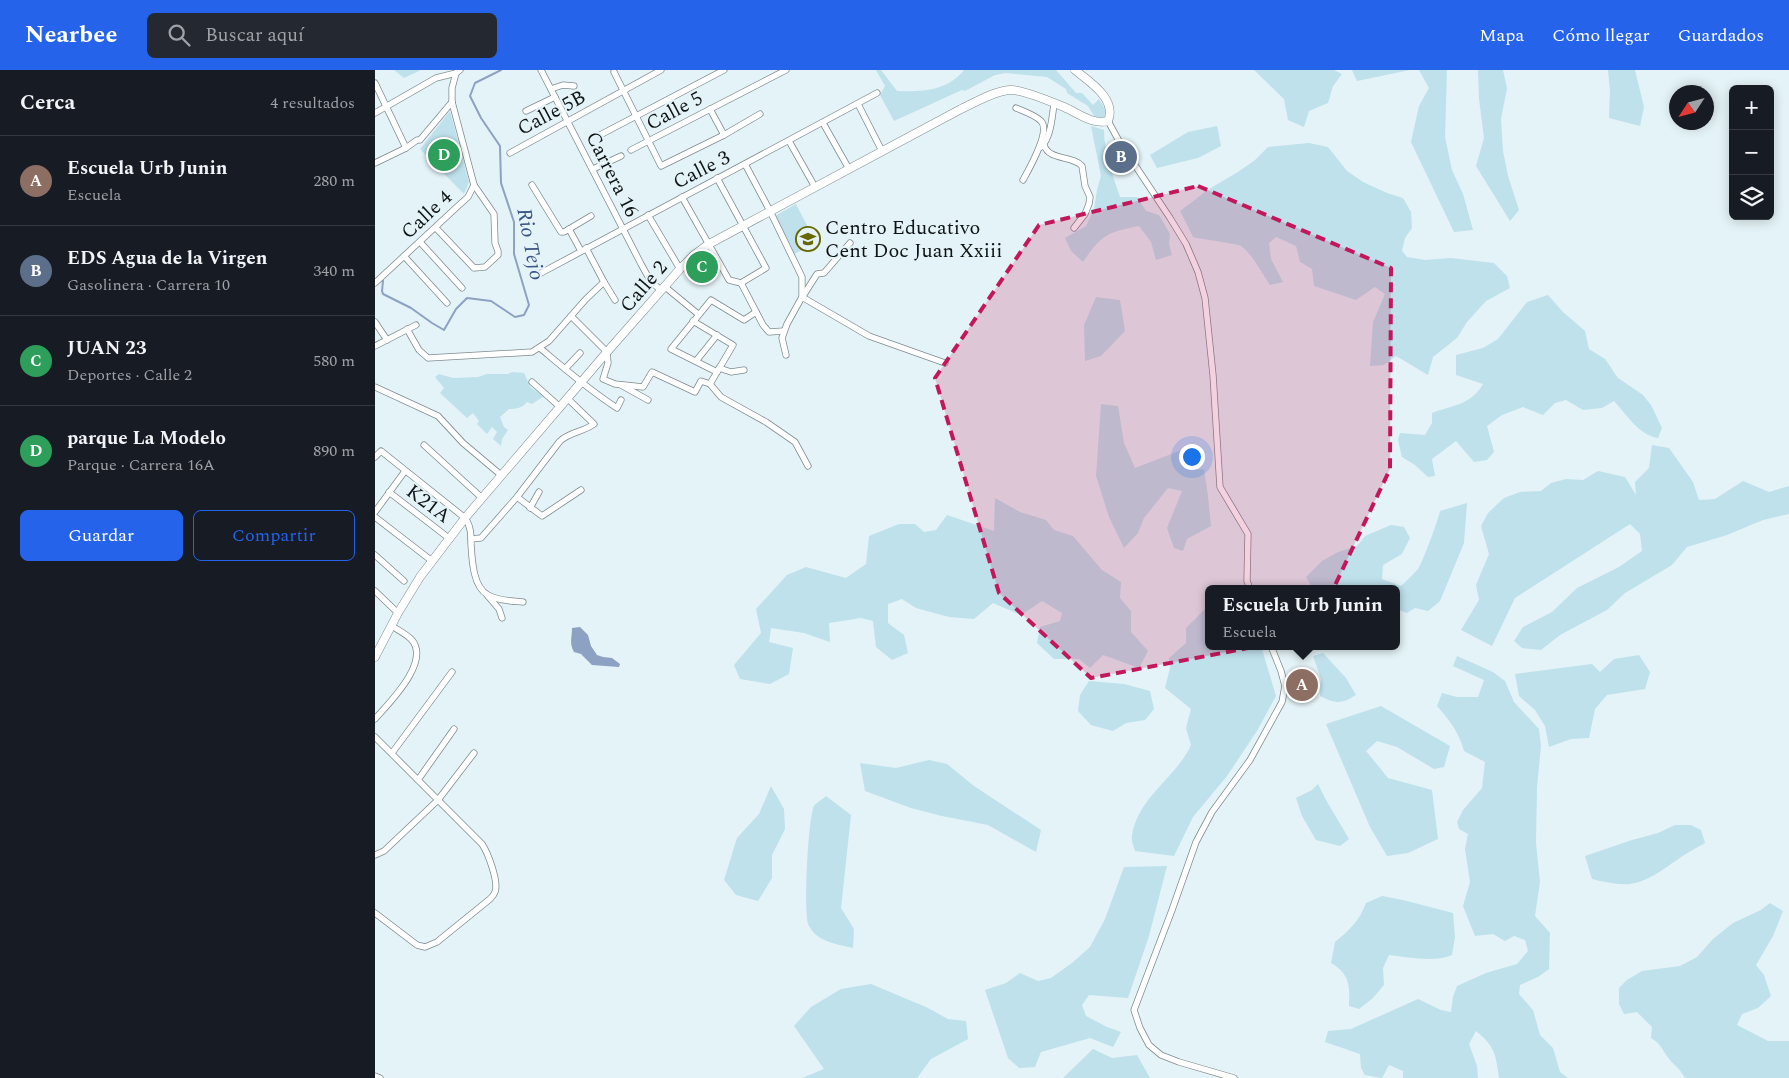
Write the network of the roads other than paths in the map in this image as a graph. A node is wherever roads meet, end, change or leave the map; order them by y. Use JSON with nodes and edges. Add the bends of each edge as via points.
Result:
{"nodes":[{"id":1,"x":541,"y":70,"type":"edge"},
{"id":2,"x":661,"y":70,"type":"edge"},
{"id":3,"x":724,"y":70,"type":"edge"},
{"id":4,"x":769,"y":70,"type":"edge"},
{"id":5,"x":786,"y":70,"type":"edge"},
{"id":6,"x":1075,"y":70,"type":"edge"},
{"id":7,"x":458,"y":72,"type":"edge"},
{"id":8,"x":614,"y":72,"type":"dead end"},
{"id":9,"x":773,"y":77,"type":"junction"},
{"id":10,"x":375,"y":83,"type":"edge"},
{"id":11,"x":574,"y":86,"type":"dead end"},
{"id":12,"x":551,"y":89,"type":"junction"},
{"id":13,"x":623,"y":91,"type":"junction"},
{"id":14,"x":877,"y":93,"type":"dead end"},
{"id":15,"x":555,"y":97,"type":"junction"},
{"id":16,"x":452,"y":102,"type":"junction"},
{"id":17,"x":858,"y":104,"type":"junction"},
{"id":18,"x":1054,"y":104,"type":"junction"},
{"id":19,"x":386,"y":107,"type":"junction"},
{"id":20,"x":1016,"y":108,"type":"dead end"},
{"id":21,"x":710,"y":109,"type":"junction"},
{"id":22,"x":526,"y":111,"type":"dead end"},
{"id":23,"x":375,"y":113,"type":"edge"},
{"id":24,"x":760,"y":114,"type":"dead end"},
{"id":25,"x":636,"y":115,"type":"junction"},
{"id":26,"x":1108,"y":121,"type":"junction"},
{"id":27,"x":568,"y":122,"type":"junction"},
{"id":28,"x":823,"y":123,"type":"junction"},
{"id":29,"x":600,"y":135,"type":"dead end"},
{"id":30,"x":724,"y":135,"type":"junction"},
{"id":31,"x":650,"y":141,"type":"junction"},
{"id":32,"x":789,"y":141,"type":"junction"},
{"id":33,"x":1044,"y":145,"type":"junction"},
{"id":34,"x":406,"y":148,"type":"junction"},
{"id":35,"x":631,"y":150,"type":"dead end"},
{"id":36,"x":883,"y":150,"type":"junction"},
{"id":37,"x":1038,"y":150,"type":"junction"},
{"id":38,"x":510,"y":153,"type":"dead end"},
{"id":39,"x":621,"y":156,"type":"dead end"},
{"id":40,"x":375,"y":163,"type":"edge"},
{"id":41,"x":745,"y":164,"type":"junction"},
{"id":42,"x":593,"y":169,"type":"junction"},
{"id":43,"x":849,"y":169,"type":"junction"},
{"id":44,"x":717,"y":178,"type":"junction"},
{"id":45,"x":1023,"y":180,"type":"dead end"},
{"id":46,"x":473,"y":185,"type":"junction"},
{"id":47,"x":532,"y":185,"type":"dead end"},
{"id":48,"x":815,"y":187,"type":"junction"},
{"id":49,"x":682,"y":197,"type":"junction"},
{"id":50,"x":770,"y":211,"type":"junction"},
{"id":51,"x":648,"y":215,"type":"junction"},
{"id":52,"x":591,"y":216,"type":"dead end"},
{"id":53,"x":742,"y":225,"type":"junction"},
{"id":54,"x":436,"y":228,"type":"junction"},
{"id":55,"x":623,"y":228,"type":"junction"},
{"id":56,"x":1074,"y":228,"type":"dead end"},
{"id":57,"x":569,"y":229,"type":"junction"},
{"id":58,"x":420,"y":242,"type":"junction"},
{"id":59,"x":850,"y":242,"type":"dead end"},
{"id":60,"x":709,"y":244,"type":"junction"},
{"id":61,"x":583,"y":250,"type":"junction"},
{"id":62,"x":404,"y":256,"type":"junction"},
{"id":63,"x":680,"y":269,"type":"junction"},
{"id":64,"x":541,"y":273,"type":"dead end"},
{"id":65,"x":604,"y":282,"type":"junction"},
{"id":66,"x":375,"y":283,"type":"edge"},
{"id":67,"x":741,"y":283,"type":"junction"},
{"id":68,"x":462,"y":288,"type":"dead end"},
{"id":69,"x":663,"y":288,"type":"junction"},
{"id":70,"x":801,"y":297,"type":"junction"},
{"id":71,"x":615,"y":300,"type":"dead end"},
{"id":72,"x":447,"y":304,"type":"dead end"},
{"id":73,"x":756,"y":312,"type":"junction"},
{"id":74,"x":698,"y":314,"type":"junction"},
{"id":75,"x":571,"y":316,"type":"junction"},
{"id":76,"x":375,"y":322,"type":"edge"},
{"id":77,"x":693,"y":322,"type":"junction"},
{"id":78,"x":416,"y":325,"type":"dead end"},
{"id":79,"x":407,"y":329,"type":"junction"},
{"id":80,"x":784,"y":331,"type":"junction"},
{"id":81,"x":717,"y":335,"type":"junction"},
{"id":82,"x":387,"y":340,"type":"junction"},
{"id":83,"x":375,"y":346,"type":"edge"},
{"id":84,"x":540,"y":348,"type":"junction"},
{"id":85,"x":607,"y":352,"type":"junction"},
{"id":86,"x":580,"y":353,"type":"dead end"},
{"id":87,"x":786,"y":355,"type":"dead end"},
{"id":88,"x":696,"y":361,"type":"junction"},
{"id":89,"x":945,"y":363,"type":"dead end"},
{"id":90,"x":565,"y":369,"type":"junction"},
{"id":91,"x":718,"y":370,"type":"junction"},
{"id":92,"x":744,"y":370,"type":"dead end"},
{"id":93,"x":532,"y":382,"type":"dead end"},
{"id":94,"x":581,"y":384,"type":"junction"},
{"id":95,"x":619,"y":384,"type":"junction"},
{"id":96,"x":710,"y":384,"type":"junction"},
{"id":97,"x":375,"y":387,"type":"edge"},
{"id":98,"x":567,"y":398,"type":"junction"},
{"id":99,"x":621,"y":400,"type":"dead end"},
{"id":100,"x":648,"y":400,"type":"dead end"},
{"id":101,"x":560,"y":407,"type":"junction"},
{"id":102,"x":424,"y":445,"type":"dead end"},
{"id":103,"x":375,"y":457,"type":"edge"},
{"id":104,"x":809,"y":466,"type":"dead end"},
{"id":105,"x":405,"y":471,"type":"junction"},
{"id":106,"x":501,"y":475,"type":"junction"},
{"id":107,"x":581,"y":490,"type":"dead end"},
{"id":108,"x":389,"y":492,"type":"junction"},
{"id":109,"x":539,"y":492,"type":"dead end"},
{"id":110,"x":517,"y":497,"type":"junction"},
{"id":111,"x":482,"y":498,"type":"junction"},
{"id":112,"x":530,"y":508,"type":"junction"},
{"id":113,"x":375,"y":512,"type":"edge"},
{"id":114,"x":375,"y":516,"type":"edge"},
{"id":115,"x":465,"y":518,"type":"junction"},
{"id":116,"x":471,"y":538,"type":"junction"},
{"id":117,"x":450,"y":539,"type":"junction"},
{"id":118,"x":375,"y":555,"type":"edge"},
{"id":119,"x":432,"y":561,"type":"junction"},
{"id":120,"x":404,"y":581,"type":"dead end"},
{"id":121,"x":1249,"y":585,"type":"edge"},
{"id":122,"x":375,"y":591,"type":"edge"},
{"id":123,"x":487,"y":595,"type":"junction"},
{"id":124,"x":523,"y":602,"type":"dead end"},
{"id":125,"x":398,"y":613,"type":"junction"},
{"id":126,"x":502,"y":618,"type":"dead end"},
{"id":127,"x":391,"y":626,"type":"junction"},
{"id":128,"x":1273,"y":650,"type":"edge"},
{"id":129,"x":375,"y":657,"type":"edge"},
{"id":130,"x":452,"y":672,"type":"dead end"},
{"id":131,"x":375,"y":719,"type":"edge"},
{"id":132,"x":454,"y":729,"type":"dead end"},
{"id":133,"x":375,"y":737,"type":"edge"},
{"id":134,"x":392,"y":753,"type":"junction"},
{"id":135,"x":474,"y":753,"type":"dead end"},
{"id":136,"x":418,"y":780,"type":"junction"},
{"id":137,"x":438,"y":800,"type":"junction"},
{"id":138,"x":375,"y":855,"type":"edge"},
{"id":139,"x":375,"y":912,"type":"edge"},
{"id":140,"x":375,"y":1076,"type":"edge"},
{"id":141,"x":380,"y":1078,"type":"edge"},
{"id":142,"x":1235,"y":1078,"type":"edge"}],
"edges":[{"from":1,"to":12,"type":"street","name":"Carrera 16"},
{"from":2,"to":13,"type":"street","name":"Calle 5B"},
{"from":3,"to":25,"type":"street"},
{"from":4,"to":9,"type":"street"},
{"from":5,"to":9,"type":"street","name":"Calle 5"},
{"from":6,"to":26,"type":"street","via":[[1105,98],[1111,109]]},
{"from":7,"to":16,"type":"street","via":[[452,88]]},
{"from":7,"to":19,"type":"street","via":[[436,78]]},
{"from":8,"to":13,"type":"street"},
{"from":9,"to":21,"type":"street","name":"Calle 5"},
{"from":10,"to":19,"type":"street"},
{"from":11,"to":12,"type":"street"},
{"from":12,"to":15,"type":"street","name":"Carrera 16"},
{"from":13,"to":25,"type":"street"},
{"from":13,"to":27,"type":"street","name":"Calle 5B"},
{"from":14,"to":17,"type":"street","name":"Calle 3"},
{"from":15,"to":22,"type":"street"},
{"from":15,"to":27,"type":"street","name":"Carrera 16"},
{"from":16,"to":34,"type":"street","via":[[420,140]]},
{"from":16,"to":46,"type":"street"},
{"from":17,"to":28,"type":"street","name":"Calle 3"},
{"from":17,"to":36,"type":"street"},
{"from":18,"to":26,"type":"street","name":"Calle 2","via":[[1095,122]]},
{"from":18,"to":33,"type":"street"},
{"from":18,"to":36,"type":"street","name":"Calle 2","via":[[1010,90],[961,109]]},
{"from":19,"to":23,"type":"street"},
{"from":19,"to":34,"type":"street"},
{"from":20,"to":37,"type":"street","via":[[1043,123]]},
{"from":21,"to":30,"type":"street"},
{"from":21,"to":31,"type":"street","name":"Calle 5"},
{"from":24,"to":30,"type":"street"},
{"from":25,"to":29,"type":"street"},
{"from":25,"to":31,"type":"street"},
{"from":26,"to":121,"type":"street","via":[[1186,244],[1198,272],[1205,298],[1213,375],[1220,487],[1248,534]]},
{"from":27,"to":38,"type":"street","name":"Calle 5B"},
{"from":27,"to":42,"type":"street","name":"Carrera 16"},
{"from":28,"to":32,"type":"street","name":"Calle 3"},
{"from":28,"to":43,"type":"street"},
{"from":30,"to":31,"type":"street","via":[[661,166]]},
{"from":31,"to":35,"type":"street","name":"Calle 5"},
{"from":32,"to":41,"type":"street","name":"Calle 3"},
{"from":32,"to":48,"type":"street"},
{"from":33,"to":37,"type":"street"},
{"from":33,"to":56,"type":"street","via":[[1055,156],[1082,166],[1090,197],[1085,214]]},
{"from":34,"to":40,"type":"street"},
{"from":36,"to":43,"type":"street","name":"Calle 2"},
{"from":37,"to":45,"type":"street"},
{"from":39,"to":42,"type":"street"},
{"from":41,"to":44,"type":"street","name":"Calle 3"},
{"from":41,"to":50,"type":"street"},
{"from":42,"to":55,"type":"street","name":"Carrera 16"},
{"from":43,"to":48,"type":"street","name":"Calle 2"},
{"from":44,"to":49,"type":"street","name":"Calle 3"},
{"from":44,"to":53,"type":"street"},
{"from":46,"to":54,"type":"street","name":"Calle 4","via":[[468,197]]},
{"from":46,"to":54,"type":"street","via":[[493,214],[498,255],[485,267],[474,268]]},
{"from":47,"to":57,"type":"street","via":[[560,230]]},
{"from":48,"to":50,"type":"street","name":"Calle 2"},
{"from":49,"to":51,"type":"street","name":"Calle 3"},
{"from":49,"to":60,"type":"street"},
{"from":50,"to":53,"type":"street","name":"Calle 2"},
{"from":50,"to":70,"type":"street","via":[[802,277]]},
{"from":51,"to":55,"type":"street","name":"Calle 3"},
{"from":51,"to":63,"type":"street"},
{"from":52,"to":57,"type":"street"},
{"from":53,"to":60,"type":"street","name":"Calle 2"},
{"from":53,"to":67,"type":"street","via":[[766,268]]},
{"from":54,"to":58,"type":"street","name":"Calle 4"},
{"from":55,"to":61,"type":"street","name":"Calle 3"},
{"from":55,"to":69,"type":"street","name":"Carrera 16","via":[[651,282]]},
{"from":57,"to":61,"type":"street"},
{"from":58,"to":62,"type":"street","name":"Calle 4"},
{"from":58,"to":68,"type":"street"},
{"from":59,"to":70,"type":"street","via":[[824,273],[817,274]]},
{"from":60,"to":63,"type":"street","name":"Calle 2"},
{"from":60,"to":67,"type":"street","via":[[729,280]]},
{"from":61,"to":64,"type":"street","name":"Calle 3"},
{"from":61,"to":65,"type":"street"},
{"from":62,"to":66,"type":"street","name":"Calle 4"},
{"from":62,"to":72,"type":"street"},
{"from":63,"to":69,"type":"street","name":"Calle 2"},
{"from":65,"to":71,"type":"street"},
{"from":65,"to":75,"type":"street"},
{"from":67,"to":73,"type":"street"},
{"from":69,"to":74,"type":"street","name":"Carrera 16"},
{"from":69,"to":85,"type":"street","name":"Calle 2"},
{"from":70,"to":80,"type":"street"},
{"from":70,"to":89,"type":"street","via":[[869,336]]},
{"from":73,"to":74,"type":"street","via":[[744,320],[711,300]]},
{"from":73,"to":80,"type":"street","via":[[769,332]]},
{"from":74,"to":77,"type":"street"},
{"from":75,"to":84,"type":"street"},
{"from":75,"to":85,"type":"street"},
{"from":76,"to":82,"type":"street"},
{"from":77,"to":81,"type":"street"},
{"from":77,"to":88,"type":"street","via":[[671,349]]},
{"from":78,"to":79,"type":"street"},
{"from":79,"to":82,"type":"street"},
{"from":79,"to":84,"type":"street","via":[[419,350],[428,358],[532,352]]},
{"from":80,"to":87,"type":"street","via":[[782,338]]},
{"from":81,"to":88,"type":"street"},
{"from":81,"to":91,"type":"street","via":[[733,345]]},
{"from":82,"to":83,"type":"street"},
{"from":84,"to":90,"type":"street"},
{"from":85,"to":94,"type":"street","name":"Calle 2"},
{"from":85,"to":95,"type":"street","via":[[603,379]]},
{"from":86,"to":90,"type":"street"},
{"from":88,"to":91,"type":"street"},
{"from":90,"to":94,"type":"street"},
{"from":91,"to":92,"type":"street"},
{"from":91,"to":96,"type":"street"},
{"from":93,"to":101,"type":"street"},
{"from":94,"to":98,"type":"street","name":"Calle 2"},
{"from":94,"to":99,"type":"street","via":[[617,408]]},
{"from":95,"to":96,"type":"street","via":[[643,387],[651,372],[695,392],[701,381]]},
{"from":95,"to":100,"type":"street"},
{"from":96,"to":104,"type":"street","via":[[721,397],[795,442]]},
{"from":97,"to":106,"type":"street","via":[[438,416],[463,443]]},
{"from":98,"to":101,"type":"street","name":"Calle 2"},
{"from":98,"to":110,"type":"street","via":[[594,424],[560,441]]},
{"from":101,"to":106,"type":"street","name":"Calle 2"},
{"from":102,"to":111,"type":"street"},
{"from":103,"to":105,"type":"street","via":[[381,451]]},
{"from":105,"to":108,"type":"street"},
{"from":105,"to":115,"type":"street"},
{"from":106,"to":111,"type":"street","name":"Calle 2"},
{"from":107,"to":112,"type":"street","via":[[542,516]]},
{"from":108,"to":113,"type":"street"},
{"from":108,"to":117,"type":"street","name":"K21A"},
{"from":109,"to":112,"type":"street"},
{"from":110,"to":112,"type":"street"},
{"from":110,"to":116,"type":"street","via":[[481,538]]},
{"from":111,"to":115,"type":"street","name":"Calle 2"},
{"from":114,"to":119,"type":"street"},
{"from":115,"to":116,"type":"street"},
{"from":115,"to":117,"type":"street","name":"Calle 2"},
{"from":116,"to":123,"type":"street","via":[[476,578]]},
{"from":117,"to":119,"type":"street","name":"Calle 2"},
{"from":118,"to":120,"type":"street"},
{"from":119,"to":125,"type":"street","name":"Calle 2"},
{"from":122,"to":125,"type":"street"},
{"from":123,"to":124,"type":"street"},
{"from":123,"to":126,"type":"street"},
{"from":125,"to":127,"type":"street","name":"Calle 2"},
{"from":127,"to":129,"type":"street","name":"Calle 2"},
{"from":127,"to":131,"type":"street","via":[[412,640],[417,656],[404,685]]},
{"from":128,"to":142,"type":"street","via":[[1285,686],[1282,702],[1251,760],[1212,812],[1196,842],[1134,1010],[1149,1045],[1161,1055]]},
{"from":130,"to":134,"type":"street"},
{"from":132,"to":136,"type":"street"},
{"from":133,"to":134,"type":"street"},
{"from":134,"to":136,"type":"street"},
{"from":135,"to":137,"type":"street"},
{"from":136,"to":137,"type":"street"},
{"from":137,"to":138,"type":"street","via":[[384,851]]},
{"from":137,"to":139,"type":"street","via":[[485,848],[495,892],[437,942],[425,946],[417,945]]},
{"from":140,"to":141,"type":"street"}]}
